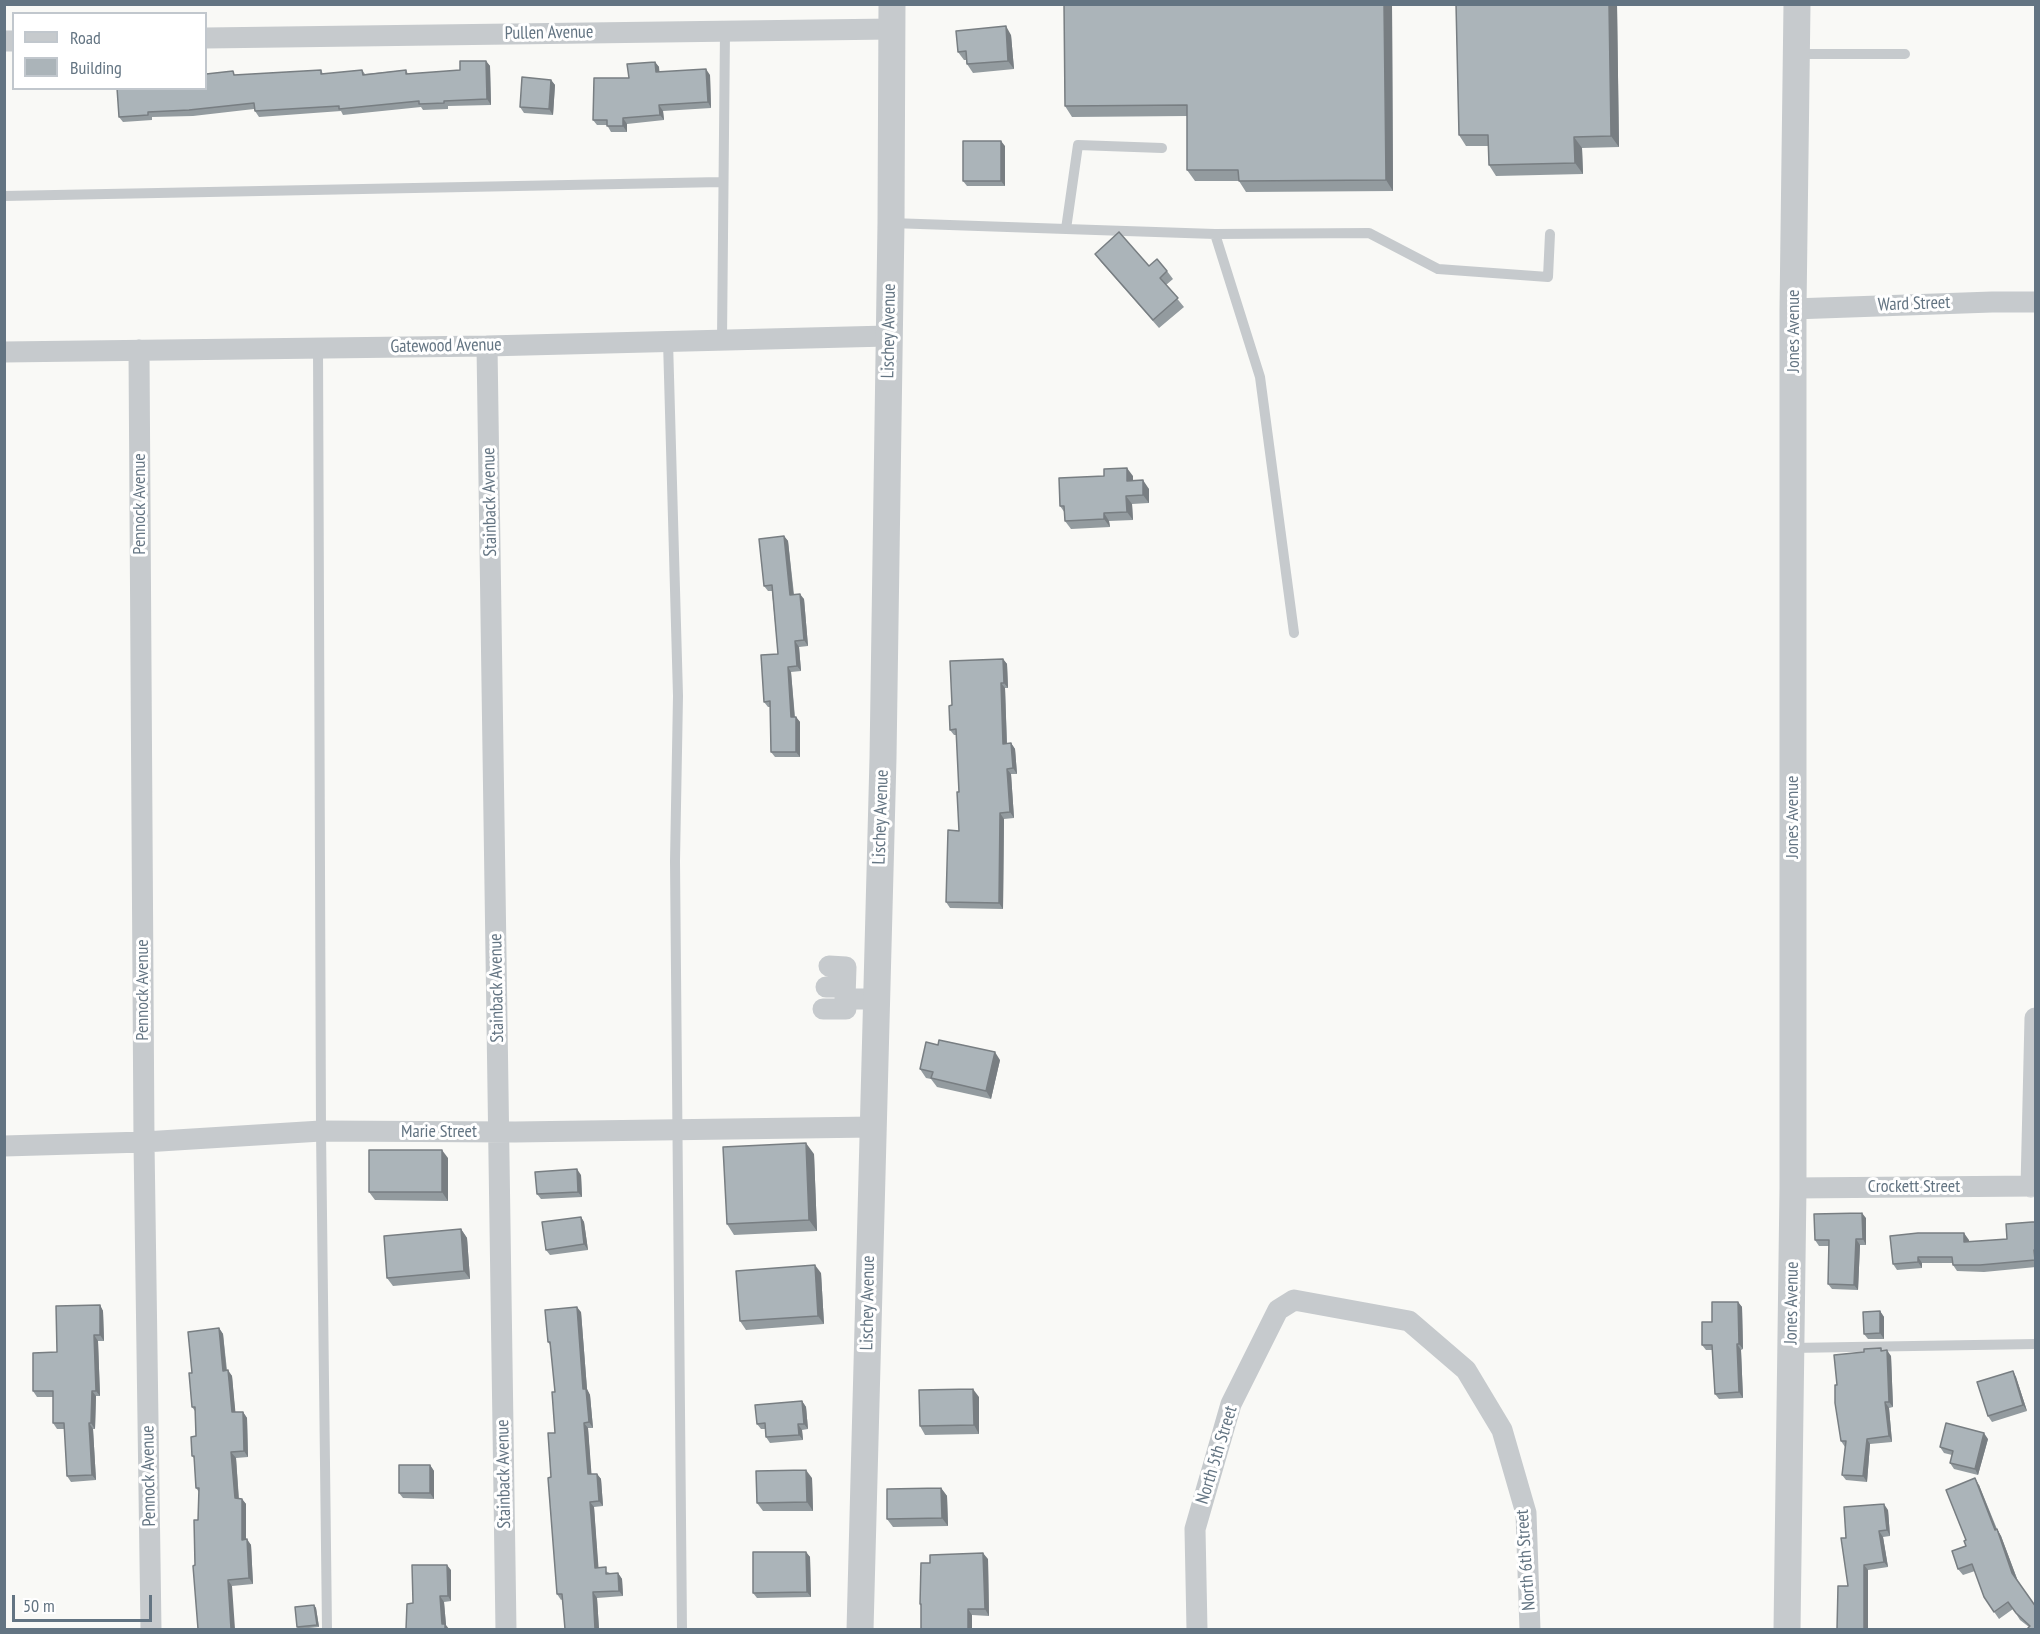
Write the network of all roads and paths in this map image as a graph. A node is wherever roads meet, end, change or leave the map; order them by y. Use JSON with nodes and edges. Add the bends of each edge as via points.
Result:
{"nodes":[{"id":1,"x":1797,"y":4,"type":"edge"},
{"id":2,"x":892,"y":17,"type":"edge"},
{"id":3,"x":725,"y":31,"type":"junction"},
{"id":4,"x":207,"y":38,"type":"edge"},
{"id":5,"x":1797,"y":54,"type":"junction"},
{"id":6,"x":1905,"y":54,"type":"dead end"},
{"id":7,"x":1162,"y":148,"type":"dead end"},
{"id":8,"x":722,"y":182,"type":"junction"},
{"id":9,"x":4,"y":196,"type":"edge"},
{"id":10,"x":891,"y":223,"type":"junction"},
{"id":11,"x":1066,"y":229,"type":"junction"},
{"id":12,"x":1215,"y":234,"type":"junction"},
{"id":13,"x":1550,"y":234,"type":"dead end"},
{"id":14,"x":2036,"y":302,"type":"edge"},
{"id":15,"x":1793,"y":309,"type":"junction"},
{"id":16,"x":888,"y":336,"type":"junction"},
{"id":17,"x":722,"y":339,"type":"junction"},
{"id":18,"x":668,"y":341,"type":"junction"},
{"id":19,"x":487,"y":346,"type":"junction"},
{"id":20,"x":318,"y":348,"type":"junction"},
{"id":21,"x":139,"y":350,"type":"junction"},
{"id":22,"x":4,"y":352,"type":"edge"},
{"id":23,"x":1294,"y":633,"type":"dead end"},
{"id":24,"x":829,"y":966,"type":"dead end"},
{"id":25,"x":839,"y":991,"type":"junction"},
{"id":26,"x":876,"y":999,"type":"junction"},
{"id":27,"x":823,"y":1009,"type":"dead end"},
{"id":28,"x":2035,"y":1018,"type":"edge"},
{"id":29,"x":873,"y":1127,"type":"junction"},
{"id":30,"x":676,"y":1130,"type":"junction"},
{"id":31,"x":321,"y":1131,"type":"junction"},
{"id":32,"x":499,"y":1132,"type":"junction"},
{"id":33,"x":144,"y":1142,"type":"junction"},
{"id":34,"x":4,"y":1146,"type":"edge"},
{"id":35,"x":2033,"y":1186,"type":"edge"},
{"id":36,"x":1794,"y":1188,"type":"junction"},
{"id":37,"x":1294,"y":1300,"type":"joint"},
{"id":38,"x":2036,"y":1344,"type":"edge"},
{"id":39,"x":1791,"y":1348,"type":"junction"},
{"id":40,"x":151,"y":1629,"type":"edge"},
{"id":41,"x":327,"y":1629,"type":"edge"},
{"id":42,"x":506,"y":1629,"type":"edge"},
{"id":43,"x":682,"y":1629,"type":"edge"},
{"id":44,"x":860,"y":1629,"type":"edge"},
{"id":45,"x":1197,"y":1629,"type":"edge"},
{"id":46,"x":1530,"y":1629,"type":"edge"},
{"id":47,"x":1786,"y":1629,"type":"edge"}],
"edges":[{"from":1,"to":5,"type":"street","name":"Jones Avenue"},
{"from":2,"to":3,"type":"street","name":"Pullen Avenue"},
{"from":2,"to":10,"type":"street","name":"Lischey Avenue"},
{"from":3,"to":4,"type":"street","name":"Pullen Avenue"},
{"from":3,"to":8,"type":"lane"},
{"from":5,"to":6,"type":"lane"},
{"from":5,"to":15,"type":"street","name":"Jones Avenue"},
{"from":7,"to":11,"type":"lane","via":[[1078,145]]},
{"from":8,"to":9,"type":"lane"},
{"from":8,"to":17,"type":"lane"},
{"from":10,"to":11,"type":"lane"},
{"from":10,"to":16,"type":"street","name":"Lischey Avenue"},
{"from":11,"to":12,"type":"lane"},
{"from":12,"to":13,"type":"lane","via":[[1369,233],[1438,269],[1548,277]]},
{"from":12,"to":23,"type":"lane","via":[[1260,377]]},
{"from":14,"to":15,"type":"street","name":"Ward Street"},
{"from":15,"to":36,"type":"street","name":"Jones Avenue"},
{"from":16,"to":17,"type":"street","name":"Gatewood Avenue"},
{"from":16,"to":26,"type":"street","name":"Lischey Avenue"},
{"from":17,"to":18,"type":"street","name":"Gatewood Avenue"},
{"from":18,"to":19,"type":"street","name":"Gatewood Avenue"},
{"from":18,"to":30,"type":"lane","via":[[678,696]]},
{"from":19,"to":20,"type":"street","name":"Gatewood Avenue"},
{"from":19,"to":32,"type":"street","name":"Stainback Avenue"},
{"from":20,"to":21,"type":"street","name":"Gatewood Avenue"},
{"from":20,"to":31,"type":"lane"},
{"from":21,"to":22,"type":"street","name":"Gatewood Avenue"},
{"from":21,"to":33,"type":"street","name":"Pennock Avenue"},
{"from":24,"to":25,"type":"street","via":[[846,967]]},
{"from":25,"to":26,"type":"street"},
{"from":25,"to":27,"type":"street","via":[[846,1009]]},
{"from":26,"to":29,"type":"street","name":"Lischey Avenue"},
{"from":28,"to":35,"type":"street"},
{"from":29,"to":30,"type":"street","name":"Marie Street"},
{"from":29,"to":44,"type":"street","name":"Lischey Avenue"},
{"from":30,"to":32,"type":"street","name":"Marie Street"},
{"from":30,"to":43,"type":"lane"},
{"from":31,"to":32,"type":"street","name":"Marie Street"},
{"from":31,"to":33,"type":"street","name":"Marie Street"},
{"from":31,"to":41,"type":"lane"},
{"from":32,"to":42,"type":"street","name":"Stainback Avenue"},
{"from":33,"to":34,"type":"street","name":"Marie Street"},
{"from":33,"to":40,"type":"street","name":"Pennock Avenue"},
{"from":35,"to":36,"type":"street","name":"Crockett Street"},
{"from":36,"to":39,"type":"street","name":"Jones Avenue"},
{"from":37,"to":45,"type":"street","name":"North 5th Street","via":[[1278,1310],[1231,1404],[1195,1529]]},
{"from":37,"to":46,"type":"street","name":"North 6th Street","via":[[1408,1321],[1466,1370],[1502,1430],[1526,1513]]},
{"from":38,"to":39,"type":"lane"},
{"from":39,"to":47,"type":"street","name":"Jones Avenue"}]}
